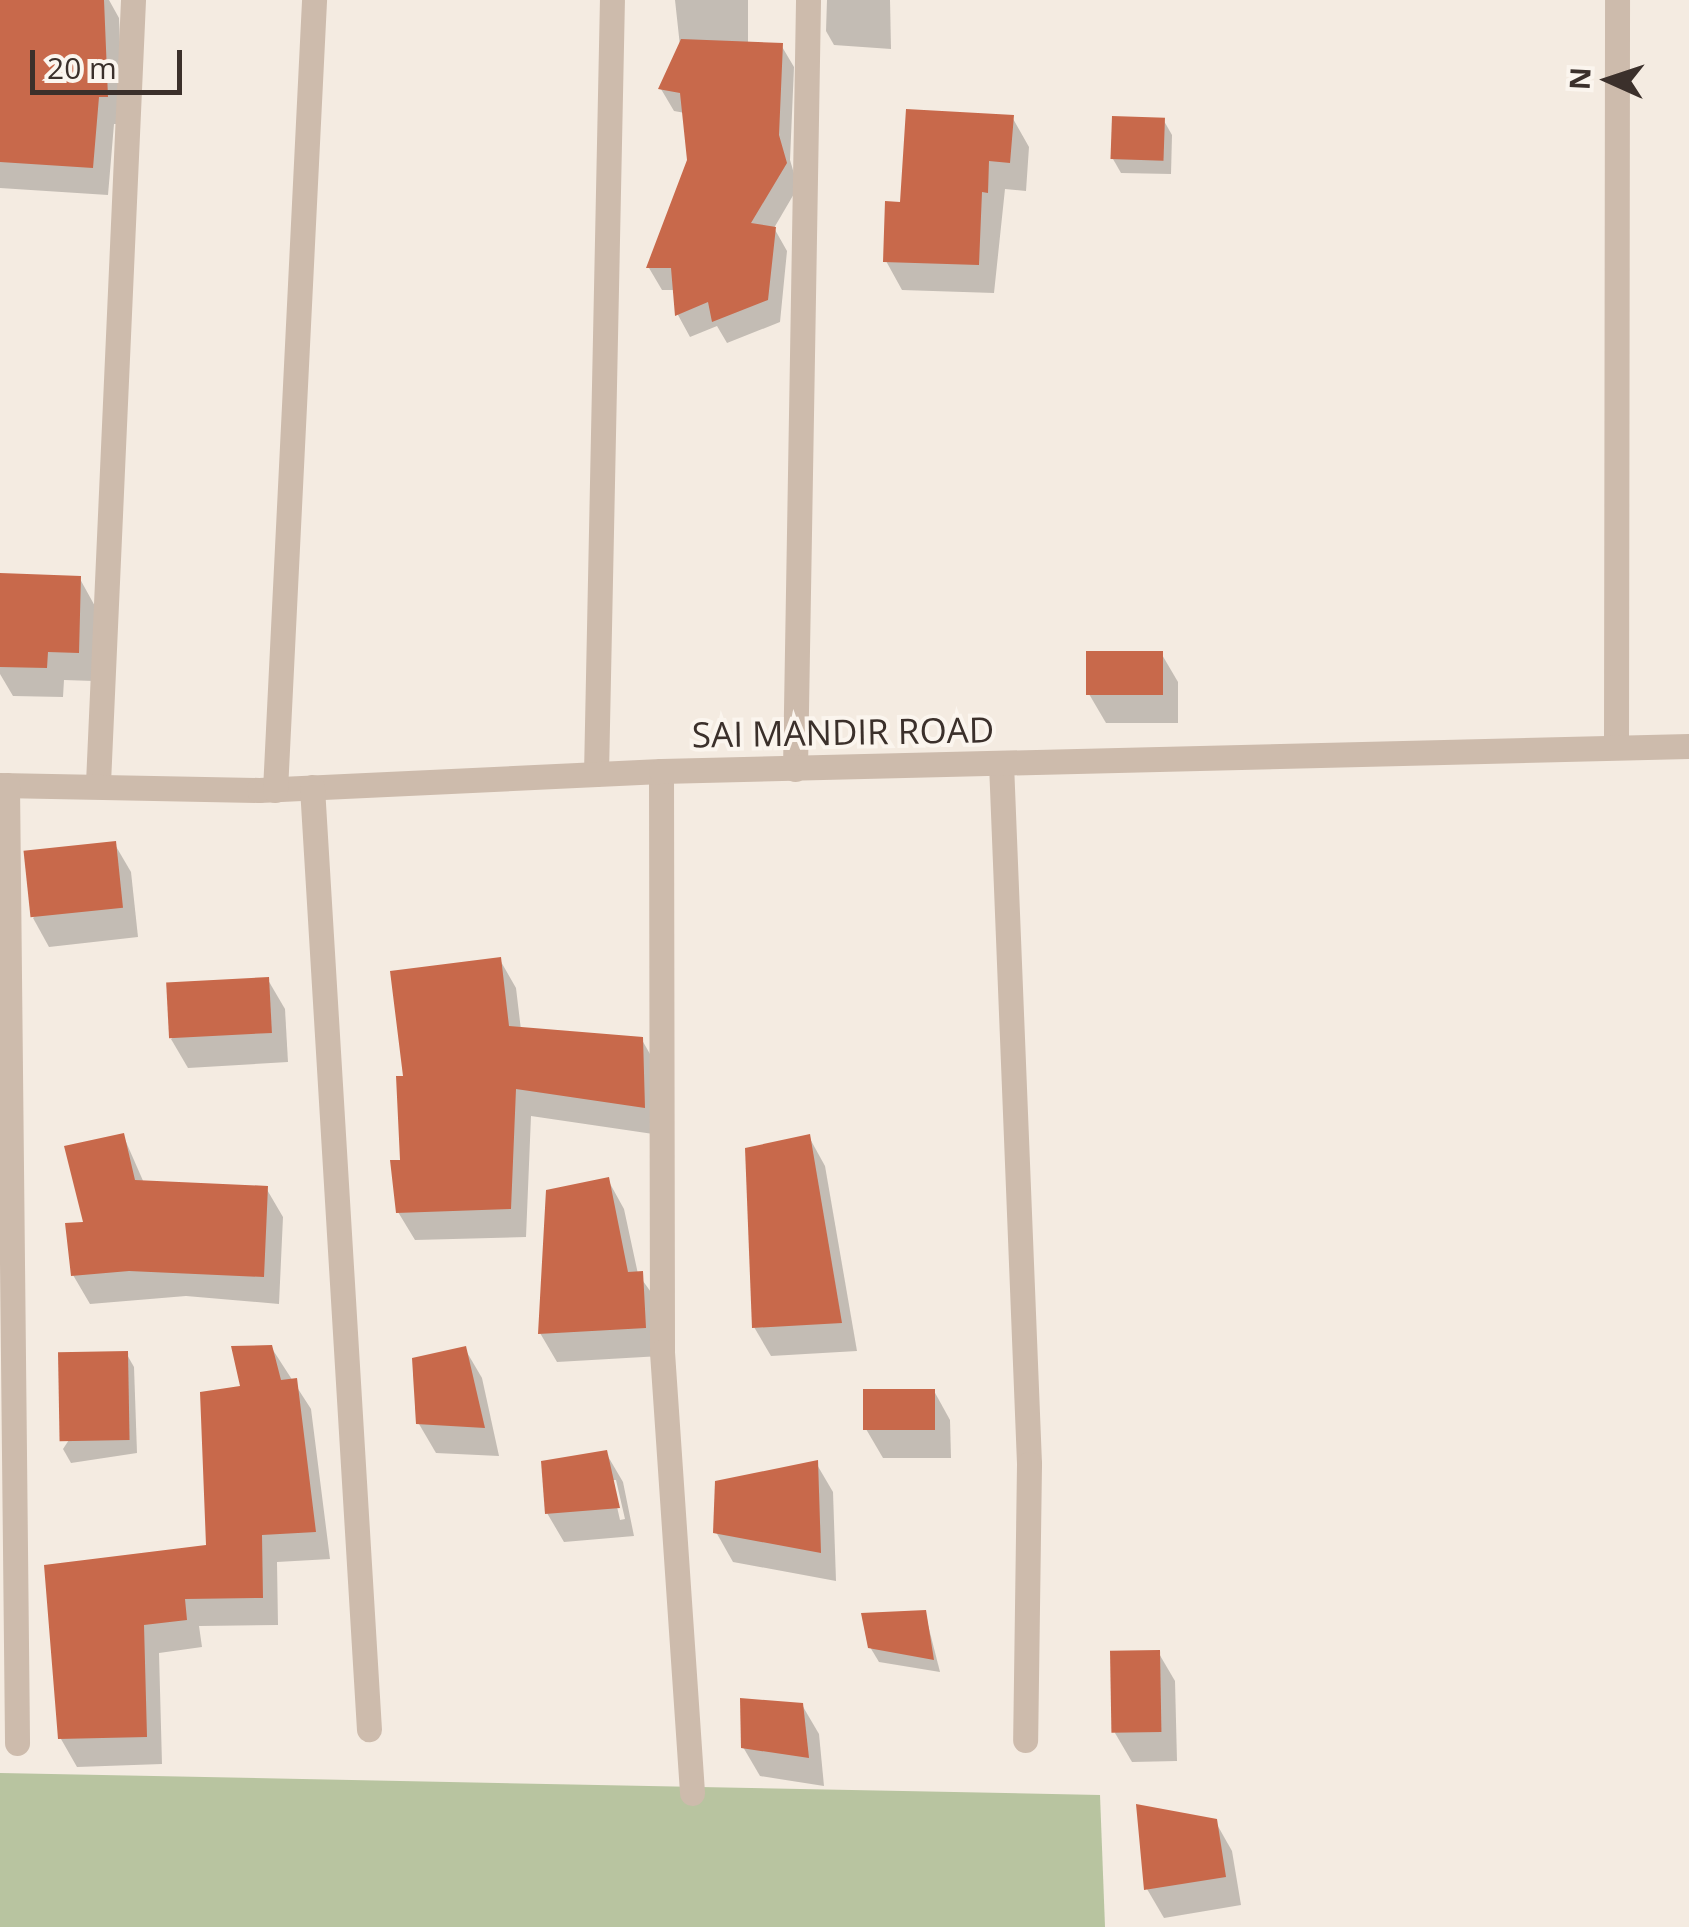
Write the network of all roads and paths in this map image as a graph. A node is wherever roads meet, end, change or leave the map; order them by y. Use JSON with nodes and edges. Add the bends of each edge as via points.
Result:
{"nodes":[{"id":1,"x":133,"y":0,"type":"edge"},
{"id":2,"x":314,"y":0,"type":"edge"},
{"id":3,"x":612,"y":0,"type":"edge"},
{"id":4,"x":808,"y":0,"type":"edge"},
{"id":5,"x":1617,"y":0,"type":"edge"},
{"id":6,"x":1689,"y":746,"type":"edge"},
{"id":7,"x":1616,"y":747,"type":"junction"},
{"id":8,"x":1001,"y":763,"type":"junction"},
{"id":9,"x":795,"y":769,"type":"junction"},
{"id":10,"x":661,"y":770,"type":"junction"},
{"id":11,"x":596,"y":774,"type":"junction"},
{"id":12,"x":98,"y":783,"type":"junction"},
{"id":13,"x":3,"y":785,"type":"edge"},
{"id":14,"x":312,"y":787,"type":"junction"},
{"id":15,"x":275,"y":790,"type":"junction"},
{"id":16,"x":369,"y":1729,"type":"dead end"},
{"id":17,"x":1025,"y":1740,"type":"dead end"},
{"id":18,"x":18,"y":1743,"type":"dead end"},
{"id":19,"x":692,"y":1793,"type":"dead end"}],
"edges":[{"from":1,"to":12,"type":"street"},
{"from":2,"to":15,"type":"street"},
{"from":3,"to":11,"type":"street"},
{"from":4,"to":9,"type":"street"},
{"from":5,"to":7,"type":"street"},
{"from":6,"to":7,"type":"street","name":"SAI MANDIR ROAD"},
{"from":7,"to":8,"type":"street","name":"SAI MANDIR ROAD"},
{"from":8,"to":9,"type":"street","name":"SAI MANDIR ROAD"},
{"from":8,"to":17,"type":"street","via":[[1028,1464]]},
{"from":9,"to":10,"type":"street","name":"SAI MANDIR ROAD"},
{"from":10,"to":11,"type":"street","name":"SAI MANDIR ROAD"},
{"from":10,"to":19,"type":"street","via":[[662,1352]]},
{"from":11,"to":14,"type":"street","name":"SAI MANDIR ROAD"},
{"from":12,"to":13,"type":"street","name":"SAI MANDIR ROAD"},
{"from":12,"to":15,"type":"street","name":"SAI MANDIR ROAD"},
{"from":13,"to":18,"type":"street"},
{"from":14,"to":15,"type":"street","name":"SAI MANDIR ROAD"},
{"from":14,"to":16,"type":"street"}]}
